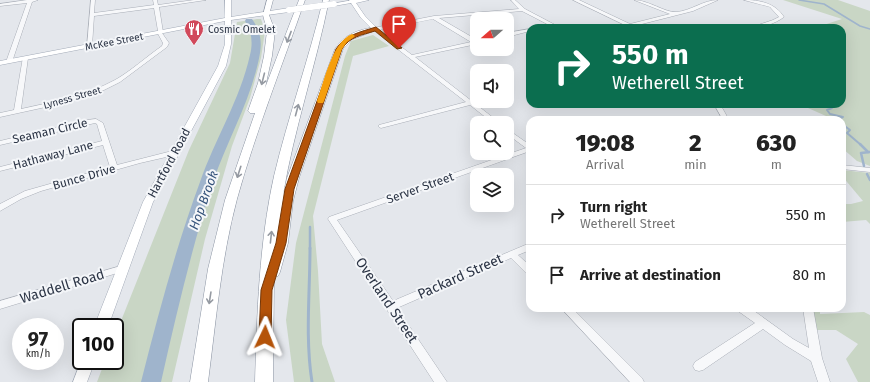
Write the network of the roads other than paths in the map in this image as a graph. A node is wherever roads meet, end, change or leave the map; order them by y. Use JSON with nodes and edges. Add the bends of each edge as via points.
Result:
{"nodes":[{"id":1,"x":33,"y":0,"type":"edge"},
{"id":2,"x":93,"y":0,"type":"edge"},
{"id":3,"x":155,"y":0,"type":"edge"},
{"id":4,"x":204,"y":0,"type":"edge"},
{"id":5,"x":228,"y":0,"type":"edge"},
{"id":6,"x":270,"y":0,"type":"edge"},
{"id":7,"x":302,"y":0,"type":"edge"},
{"id":8,"x":366,"y":0,"type":"edge"},
{"id":9,"x":513,"y":0,"type":"edge"},
{"id":10,"x":575,"y":0,"type":"edge"},
{"id":11,"x":636,"y":0,"type":"edge"},
{"id":12,"x":716,"y":0,"type":"edge"},
{"id":13,"x":746,"y":0,"type":"edge"},
{"id":14,"x":353,"y":1,"type":"edge"},
{"id":15,"x":330,"y":2,"type":"edge"},
{"id":16,"x":0,"y":5,"type":"edge"},
{"id":17,"x":156,"y":6,"type":"junction"},
{"id":18,"x":523,"y":10,"type":"junction"},
{"id":19,"x":266,"y":14,"type":"junction"},
{"id":20,"x":674,"y":14,"type":"junction"},
{"id":21,"x":92,"y":15,"type":"junction"},
{"id":22,"x":434,"y":17,"type":"junction"},
{"id":23,"x":228,"y":19,"type":"junction"},
{"id":24,"x":552,"y":24,"type":"edge"},
{"id":25,"x":627,"y":24,"type":"edge"},
{"id":26,"x":638,"y":24,"type":"edge"},
{"id":27,"x":767,"y":24,"type":"edge"},
{"id":28,"x":376,"y":29,"type":"junction"},
{"id":29,"x":526,"y":31,"type":"edge"},
{"id":30,"x":160,"y":32,"type":"junction"},
{"id":31,"x":514,"y":33,"type":"edge"},
{"id":32,"x":470,"y":38,"type":"edge"},
{"id":33,"x":470,"y":43,"type":"edge"},
{"id":34,"x":90,"y":46,"type":"junction"},
{"id":35,"x":410,"y":57,"type":"junction"},
{"id":36,"x":25,"y":58,"type":"junction"},
{"id":37,"x":9,"y":62,"type":"junction"},
{"id":38,"x":0,"y":63,"type":"edge"},
{"id":39,"x":470,"y":102,"type":"joint"},
{"id":40,"x":477,"y":108,"type":"edge"},
{"id":41,"x":17,"y":112,"type":"junction"},
{"id":42,"x":0,"y":116,"type":"edge"},
{"id":43,"x":487,"y":116,"type":"edge"},
{"id":44,"x":381,"y":126,"type":"dead end"},
{"id":45,"x":514,"y":136,"type":"edge"},
{"id":46,"x":106,"y":142,"type":"junction"},
{"id":47,"x":0,"y":143,"type":"edge"},
{"id":48,"x":248,"y":146,"type":"junction"},
{"id":49,"x":526,"y":146,"type":"edge"},
{"id":50,"x":526,"y":150,"type":"edge"},
{"id":51,"x":172,"y":153,"type":"junction"},
{"id":52,"x":846,"y":167,"type":"edge"},
{"id":53,"x":114,"y":168,"type":"junction"},
{"id":54,"x":0,"y":169,"type":"edge"},
{"id":55,"x":870,"y":170,"type":"edge"},
{"id":56,"x":0,"y":208,"type":"edge"},
{"id":57,"x":332,"y":219,"type":"joint"},
{"id":58,"x":526,"y":248,"type":"edge"},
{"id":59,"x":512,"y":254,"type":"junction"},
{"id":60,"x":124,"y":268,"type":"junction"},
{"id":61,"x":526,"y":268,"type":"edge"},
{"id":62,"x":266,"y":290,"type":"junction"},
{"id":63,"x":0,"y":305,"type":"edge"},
{"id":64,"x":390,"y":307,"type":"junction"},
{"id":65,"x":570,"y":312,"type":"edge"},
{"id":66,"x":747,"y":312,"type":"edge"},
{"id":67,"x":809,"y":312,"type":"edge"},
{"id":68,"x":105,"y":318,"type":"edge"},
{"id":69,"x":763,"y":324,"type":"junction"},
{"id":70,"x":816,"y":358,"type":"junction"},
{"id":71,"x":699,"y":366,"type":"dead end"},
{"id":72,"x":85,"y":370,"type":"edge"},
{"id":73,"x":80,"y":382,"type":"edge"},
{"id":74,"x":199,"y":382,"type":"edge"},
{"id":75,"x":264,"y":382,"type":"edge"},
{"id":76,"x":441,"y":382,"type":"edge"},
{"id":77,"x":638,"y":382,"type":"edge"},
{"id":78,"x":824,"y":382,"type":"edge"}],
"edges":[{"from":1,"to":16,"type":"street"},
{"from":1,"to":37,"type":"street"},
{"from":2,"to":21,"type":"street"},
{"from":3,"to":17,"type":"street"},
{"from":4,"to":17,"type":"street"},
{"from":5,"to":23,"type":"main road","name":"Hartford Road"},
{"from":6,"to":19,"type":"highway"},
{"from":7,"to":48,"type":"highway","one_way":true},
{"from":8,"to":14,"type":"main road","name":"McKee Street"},
{"from":9,"to":18,"type":"street"},
{"from":10,"to":25,"type":"street"},
{"from":11,"to":20,"type":"street"},
{"from":12,"to":20,"type":"street"},
{"from":13,"to":27,"type":"street","via":[[779,11],[782,17]]},
{"from":14,"to":15,"type":"main road","name":"McKee Street"},
{"from":14,"to":28,"type":"main road","via":[[363,17]]},
{"from":15,"to":19,"type":"main road","name":"McKee Street","bridge":true},
{"from":62,"to":15,"type":"highway","one_way":true,"via":[[280,177]]},
{"from":17,"to":21,"type":"street"},
{"from":17,"to":30,"type":"street"},
{"from":18,"to":22,"type":"street"},
{"from":18,"to":24,"type":"street"},
{"from":19,"to":23,"type":"main road","name":"McKee Street"},
{"from":19,"to":48,"type":"highway","one_way":true,"via":[[271,29],[269,44],[262,83],[249,123]]},
{"from":20,"to":26,"type":"street"},
{"from":21,"to":34,"type":"street"},
{"from":22,"to":28,"type":"street"},
{"from":22,"to":32,"type":"street"},
{"from":23,"to":30,"type":"main road","name":"McKee Street"},
{"from":23,"to":51,"type":"main road","name":"Hartford Road","via":[[228,44],[222,66]]},
{"from":28,"to":35,"type":"street"},
{"from":28,"to":62,"type":"highway","via":[[350,37],[339,49],[293,178],[278,253]]},
{"from":29,"to":31,"type":"street"},
{"from":30,"to":34,"type":"main road","name":"McKee Street"},
{"from":30,"to":41,"type":"street","name":"Lyness Street","via":[[166,43],[164,47],[118,81],[85,96]]},
{"from":33,"to":35,"type":"street"},
{"from":34,"to":36,"type":"main road","name":"McKee Street"},
{"from":35,"to":39,"type":"street"},
{"from":36,"to":37,"type":"main road","name":"McKee Street"},
{"from":36,"to":41,"type":"street"},
{"from":37,"to":38,"type":"main road","name":"McKee Street"},
{"from":39,"to":44,"type":"street"},
{"from":40,"to":43,"type":"street"},
{"from":41,"to":42,"type":"street","name":"Lyness Street"},
{"from":45,"to":49,"type":"street"},
{"from":46,"to":47,"type":"street","name":"Seaman Circle","via":[[100,123],[96,121]]},
{"from":46,"to":53,"type":"street","name":"Seaman Circle"},
{"from":46,"to":54,"type":"street","name":"Hathaway Lane"},
{"from":48,"to":74,"type":"highway","one_way":true,"via":[[220,244]]},
{"from":50,"to":57,"type":"street","name":"Server Street"},
{"from":51,"to":53,"type":"street","name":"Bunce Drive"},
{"from":51,"to":60,"type":"main road","name":"Hartford Road","via":[[148,202]]},
{"from":52,"to":55,"type":"street"},
{"from":53,"to":56,"type":"street","name":"Bunce Drive","via":[[25,194]]},
{"from":57,"to":64,"type":"street","name":"Overland Street"},
{"from":58,"to":59,"type":"street","name":"Packard Street"},
{"from":59,"to":61,"type":"street"},
{"from":59,"to":64,"type":"street","name":"Packard Street"},
{"from":60,"to":63,"type":"street","name":"Waddell Road"},
{"from":60,"to":68,"type":"main road","name":"Hartford Road"},
{"from":62,"to":75,"type":"highway"},
{"from":64,"to":76,"type":"street","name":"Overland Street"},
{"from":65,"to":77,"type":"street"},
{"from":66,"to":69,"type":"street"},
{"from":67,"to":70,"type":"street"},
{"from":69,"to":70,"type":"street"},
{"from":69,"to":71,"type":"street"},
{"from":70,"to":78,"type":"street"},
{"from":72,"to":73,"type":"main road"}]}
